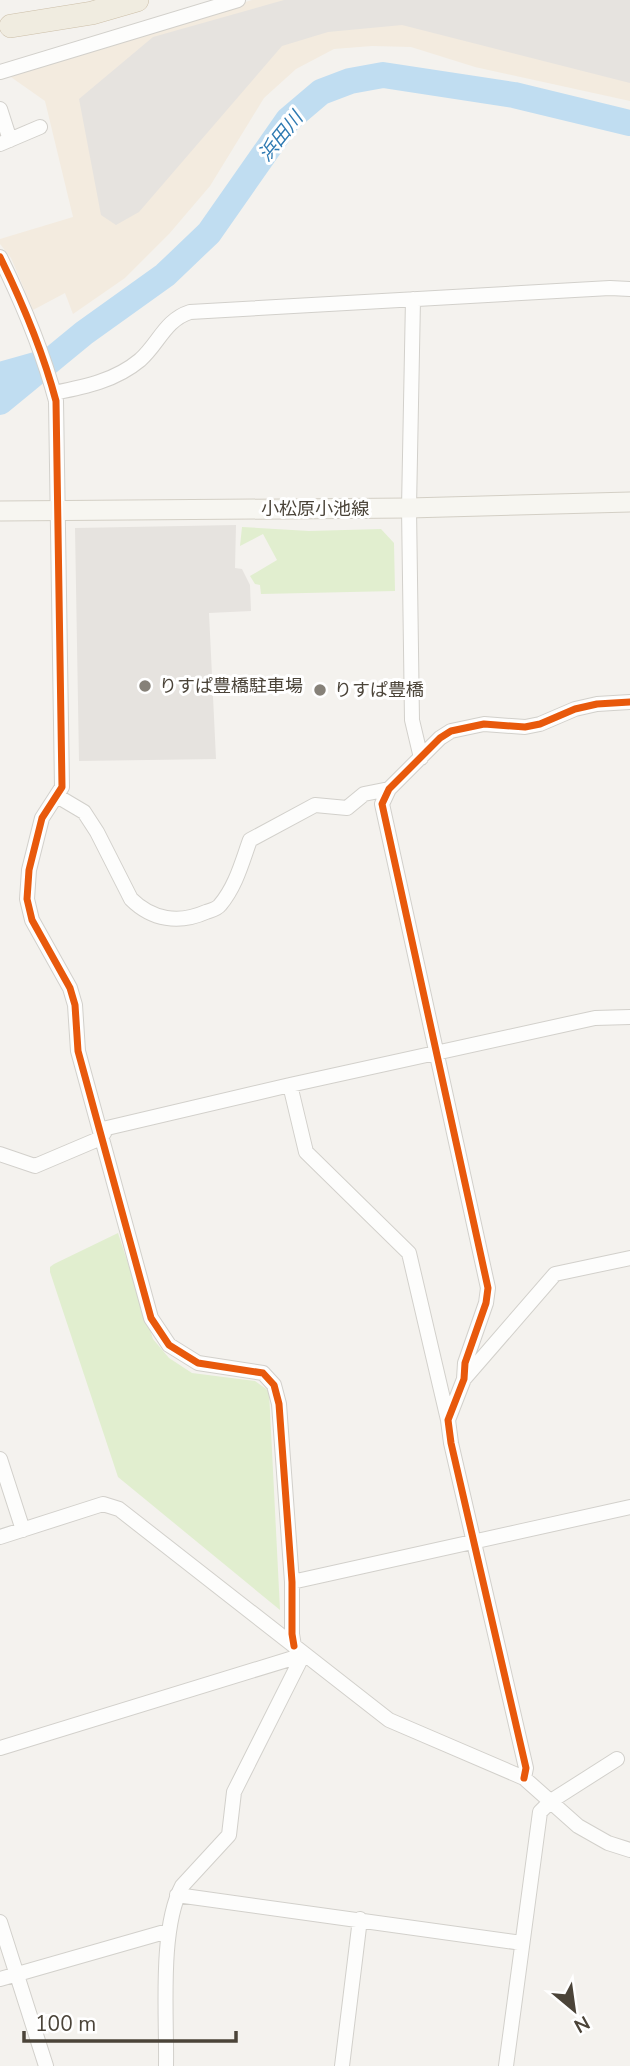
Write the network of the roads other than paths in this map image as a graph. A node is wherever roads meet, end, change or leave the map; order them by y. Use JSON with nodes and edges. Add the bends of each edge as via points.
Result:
{"nodes":[{"id":1,"x":82,"y":0,"type":"edge"},
{"id":2,"x":90,"y":0,"type":"edge"},
{"id":3,"x":137,"y":0,"type":"edge"},
{"id":4,"x":238,"y":0,"type":"edge"},
{"id":5,"x":52,"y":12,"type":"junction"},
{"id":6,"x":6,"y":28,"type":"edge"},
{"id":7,"x":0,"y":72,"type":"edge"},
{"id":8,"x":0,"y":108,"type":"edge"},
{"id":9,"x":40,"y":127,"type":"dead end"},
{"id":10,"x":5,"y":142,"type":"edge"},
{"id":11,"x":0,"y":257,"type":"edge"},
{"id":12,"x":630,"y":289,"type":"edge"},
{"id":13,"x":412,"y":299,"type":"junction"},
{"id":14,"x":53,"y":388,"type":"junction"},
{"id":15,"x":630,"y":502,"type":"edge"},
{"id":16,"x":409,"y":508,"type":"junction"},
{"id":17,"x":57,"y":510,"type":"junction"},
{"id":18,"x":0,"y":511,"type":"edge"},
{"id":19,"x":630,"y":702,"type":"edge"},
{"id":20,"x":421,"y":758,"type":"junction"},
{"id":21,"x":389,"y":789,"type":"junction"},
{"id":22,"x":57,"y":796,"type":"junction"},
{"id":23,"x":630,"y":1017,"type":"edge"},
{"id":24,"x":437,"y":1054,"type":"junction"},
{"id":25,"x":290,"y":1085,"type":"junction"},
{"id":26,"x":101,"y":1138,"type":"junction"},
{"id":27,"x":0,"y":1154,"type":"edge"},
{"id":28,"x":630,"y":1258,"type":"edge"},
{"id":29,"x":464,"y":1379,"type":"junction"},
{"id":30,"x":448,"y":1420,"type":"junction"},
{"id":31,"x":0,"y":1459,"type":"edge"},
{"id":32,"x":630,"y":1507,"type":"edge"},
{"id":33,"x":23,"y":1530,"type":"junction"},
{"id":34,"x":0,"y":1537,"type":"edge"},
{"id":35,"x":474,"y":1541,"type":"junction"},
{"id":36,"x":292,"y":1582,"type":"junction"},
{"id":37,"x":299,"y":1650,"type":"junction"},
{"id":38,"x":0,"y":1748,"type":"edge"},
{"id":39,"x":617,"y":1759,"type":"dead end"},
{"id":40,"x":524,"y":1778,"type":"junction"},
{"id":41,"x":551,"y":1801,"type":"junction"},
{"id":42,"x":630,"y":1850,"type":"edge"},
{"id":43,"x":177,"y":1895,"type":"junction"},
{"id":44,"x":360,"y":1919,"type":"junction"},
{"id":45,"x":0,"y":1922,"type":"edge"},
{"id":46,"x":168,"y":1931,"type":"junction"},
{"id":47,"x":522,"y":1943,"type":"junction"},
{"id":48,"x":17,"y":1975,"type":"junction"},
{"id":49,"x":0,"y":1979,"type":"edge"},
{"id":50,"x":46,"y":2066,"type":"edge"},
{"id":51,"x":166,"y":2066,"type":"edge"},
{"id":52,"x":342,"y":2066,"type":"edge"},
{"id":53,"x":506,"y":2066,"type":"edge"}],
"edges":[{"from":1,"to":5,"type":"highway"},
{"from":2,"to":5,"type":"highway"},
{"from":3,"to":6,"type":"highway"},
{"from":4,"to":7,"type":"street","via":[[112,32]]},
{"from":5,"to":6,"type":"highway"},
{"from":8,"to":10,"type":"street"},
{"from":9,"to":10,"type":"street"},
{"from":11,"to":14,"type":"street"},
{"from":12,"to":13,"type":"street"},
{"from":13,"to":14,"type":"street","via":[[190,312],[176,316],[140,359],[114,377]]},
{"from":13,"to":16,"type":"street"},
{"from":14,"to":17,"type":"street"},
{"from":15,"to":16,"type":"main road","name":"小松原小池線"},
{"from":16,"to":17,"type":"main road","name":"小松原小池線"},
{"from":16,"to":20,"type":"street","via":[[412,720]]},
{"from":17,"to":18,"type":"main road","name":"小松原小池線"},
{"from":17,"to":22,"type":"street","via":[[62,787]]},
{"from":19,"to":20,"type":"street","via":[[575,709],[532,726],[460,728],[440,738]]},
{"from":20,"to":21,"type":"street"},
{"from":21,"to":22,"type":"street","via":[[364,794],[346,808],[314,805],[250,840],[234,883],[219,907],[193,918],[173,920],[139,908],[84,812]]},
{"from":21,"to":24,"type":"street","via":[[382,804],[385,822]]},
{"from":22,"to":26,"type":"street","via":[[42,818],[27,899],[32,920],[70,988],[78,1051]]},
{"from":23,"to":24,"type":"street","via":[[595,1018]]},
{"from":24,"to":25,"type":"street"},
{"from":24,"to":29,"type":"street","via":[[488,1288]]},
{"from":25,"to":26,"type":"street","via":[[107,1128]]},
{"from":25,"to":30,"type":"street","via":[[306,1152],[409,1253]]},
{"from":26,"to":27,"type":"street","via":[[35,1166]]},
{"from":26,"to":36,"type":"street","via":[[151,1318],[169,1345],[198,1363],[263,1373],[274,1385]]},
{"from":28,"to":29,"type":"street","via":[[555,1274]]},
{"from":29,"to":30,"type":"street"},
{"from":30,"to":35,"type":"street"},
{"from":31,"to":33,"type":"street"},
{"from":32,"to":35,"type":"street"},
{"from":33,"to":34,"type":"street"},
{"from":33,"to":37,"type":"street","via":[[103,1504],[119,1509]]},
{"from":35,"to":36,"type":"street"},
{"from":35,"to":40,"type":"street","via":[[526,1768]]},
{"from":36,"to":37,"type":"street","via":[[292,1634]]},
{"from":37,"to":38,"type":"street"},
{"from":37,"to":40,"type":"street","via":[[389,1720]]},
{"from":37,"to":43,"type":"street","via":[[234,1792],[229,1835]]},
{"from":39,"to":41,"type":"street"},
{"from":40,"to":41,"type":"street"},
{"from":41,"to":42,"type":"street","via":[[578,1826]]},
{"from":41,"to":47,"type":"street","via":[[540,1812]]},
{"from":43,"to":44,"type":"street"},
{"from":43,"to":46,"type":"street"},
{"from":44,"to":47,"type":"street"},
{"from":44,"to":52,"type":"street"},
{"from":45,"to":48,"type":"street"},
{"from":46,"to":48,"type":"street"},
{"from":46,"to":51,"type":"street"},
{"from":47,"to":53,"type":"street"},
{"from":48,"to":49,"type":"street"},
{"from":48,"to":50,"type":"street"}]}
